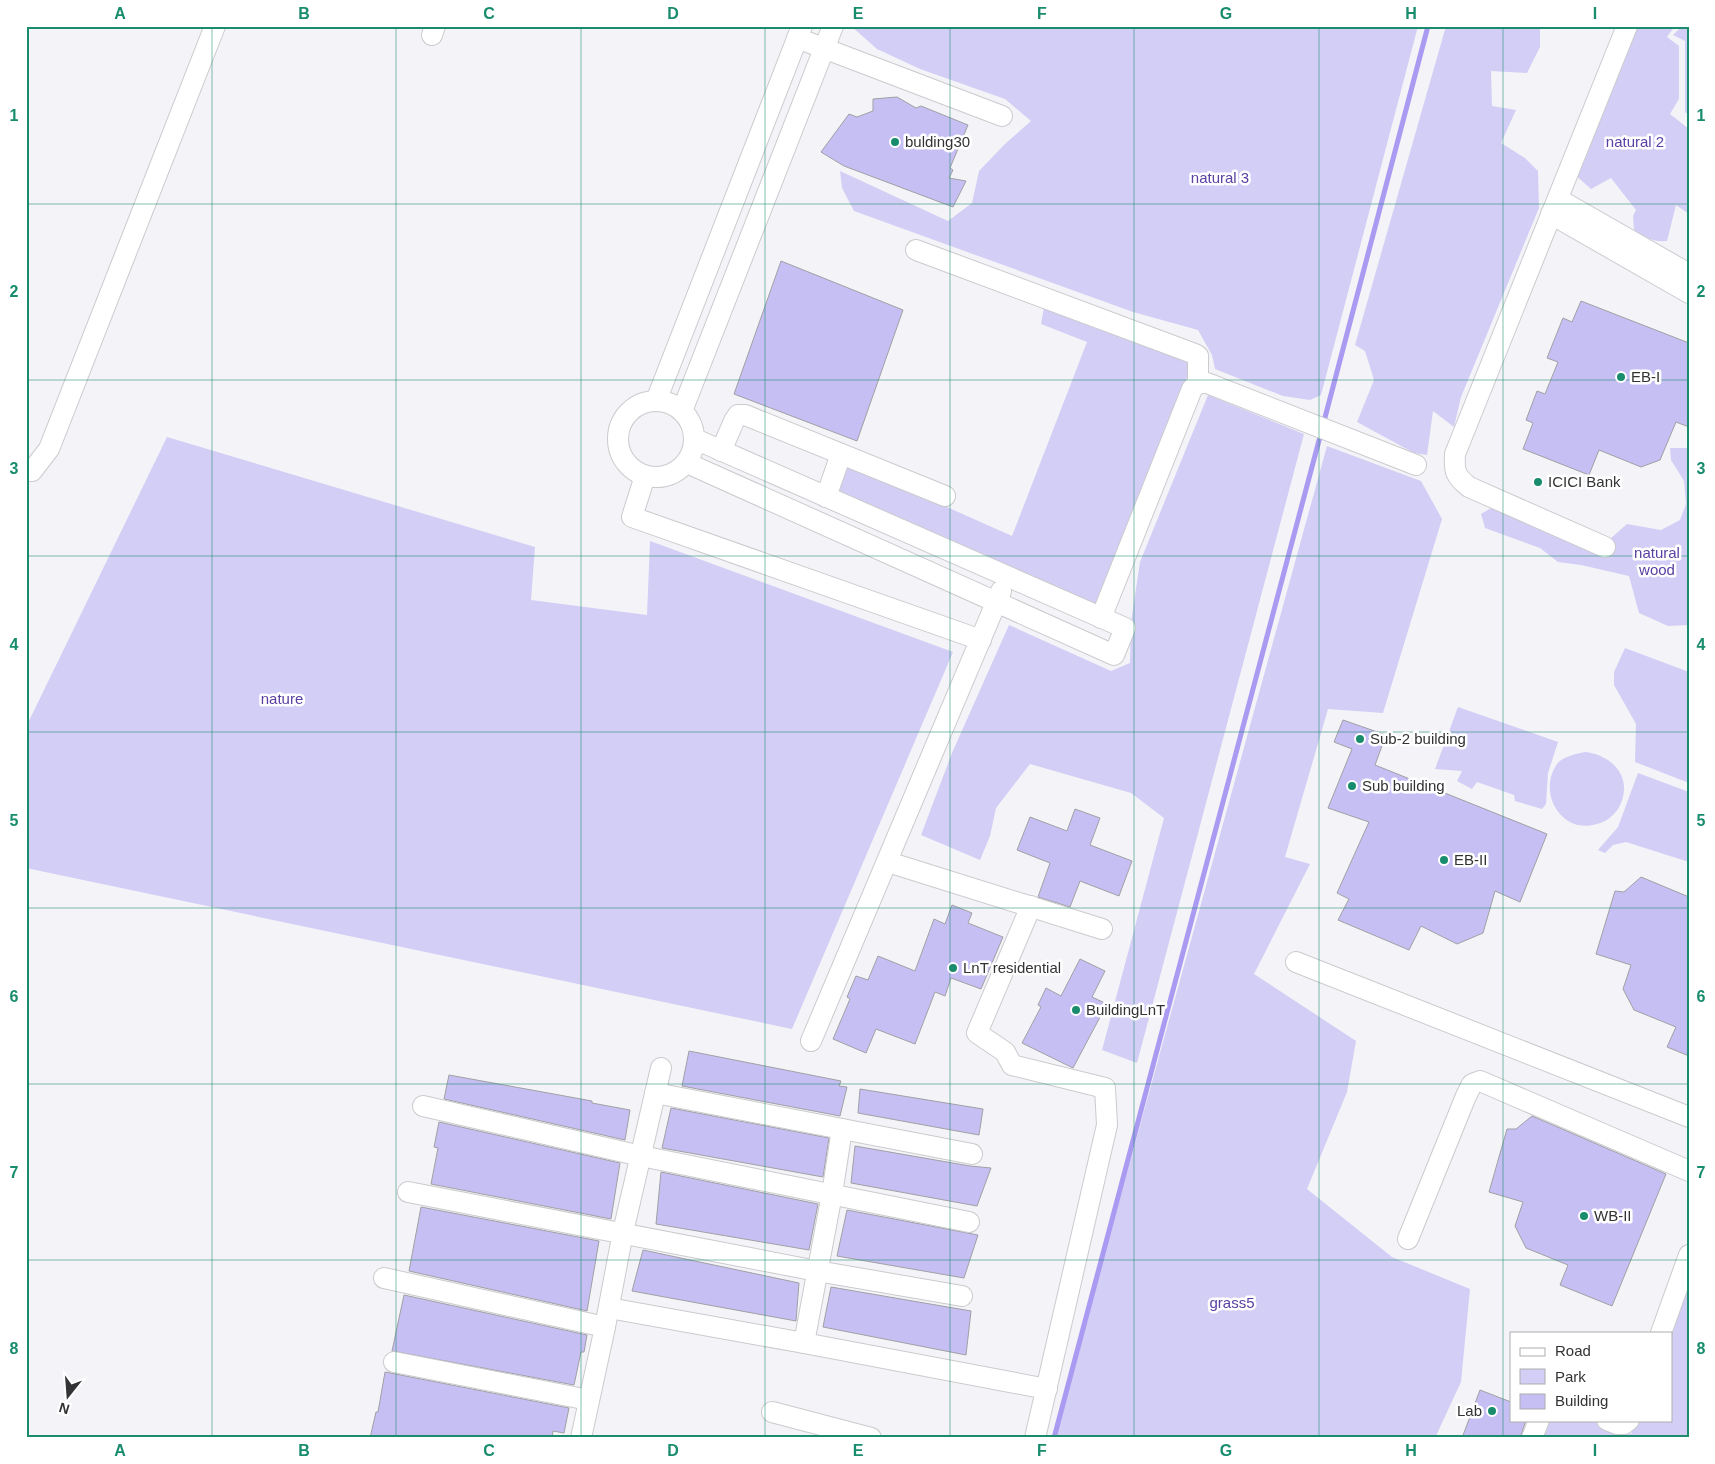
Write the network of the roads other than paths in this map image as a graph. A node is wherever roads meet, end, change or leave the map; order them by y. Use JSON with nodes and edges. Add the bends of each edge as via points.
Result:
{"nodes":[{"id":1,"x":215,"y":26,"type":"edge"},
{"id":2,"x":833,"y":26,"type":"edge"},
{"id":3,"x":1628,"y":26,"type":"edge"},
{"id":4,"x":800,"y":32,"type":"edge"},
{"id":5,"x":824,"y":48,"type":"junction"},
{"id":6,"x":1002,"y":116,"type":"dead end"},
{"id":7,"x":1555,"y":206,"type":"junction"},
{"id":8,"x":916,"y":250,"type":"dead end"},
{"id":9,"x":1689,"y":274,"type":"edge"},
{"id":10,"x":1689,"y":293,"type":"edge"},
{"id":11,"x":1198,"y":383,"type":"junction"},
{"id":12,"x":656,"y":400,"type":"junction"},
{"id":13,"x":682,"y":411,"type":"junction"},
{"id":14,"x":695,"y":440,"type":"junction"},
{"id":15,"x":721,"y":451,"type":"junction"},
{"id":16,"x":841,"y":454,"type":"junction"},
{"id":17,"x":687,"y":463,"type":"junction"},
{"id":18,"x":1416,"y":465,"type":"dead end"},
{"id":19,"x":28,"y":476,"type":"edge"},
{"id":20,"x":645,"y":476,"type":"junction"},
{"id":21,"x":945,"y":496,"type":"dead end"},
{"id":22,"x":826,"y":497,"type":"junction"},
{"id":23,"x":1605,"y":547,"type":"dead end"},
{"id":24,"x":1006,"y":576,"type":"junction"},
{"id":25,"x":996,"y":602,"type":"junction"},
{"id":26,"x":1101,"y":618,"type":"junction"},
{"id":27,"x":981,"y":640,"type":"junction"},
{"id":28,"x":888,"y":862,"type":"junction"},
{"id":29,"x":1031,"y":906,"type":"junction"},
{"id":30,"x":1102,"y":929,"type":"dead end"},
{"id":31,"x":1296,"y":962,"type":"dead end"},
{"id":32,"x":811,"y":1041,"type":"dead end"},
{"id":33,"x":661,"y":1068,"type":"dead end"},
{"id":34,"x":655,"y":1093,"type":"junction"},
{"id":35,"x":423,"y":1106,"type":"dead end"},
{"id":36,"x":1689,"y":1117,"type":"edge"},
{"id":37,"x":842,"y":1129,"type":"junction"},
{"id":38,"x":972,"y":1154,"type":"dead end"},
{"id":39,"x":641,"y":1156,"type":"junction"},
{"id":40,"x":1689,"y":1171,"type":"edge"},
{"id":41,"x":408,"y":1192,"type":"dead end"},
{"id":42,"x":832,"y":1194,"type":"junction"},
{"id":43,"x":969,"y":1222,"type":"dead end"},
{"id":44,"x":623,"y":1232,"type":"junction"},
{"id":45,"x":1408,"y":1239,"type":"dead end"},
{"id":46,"x":1689,"y":1254,"type":"edge"},
{"id":47,"x":818,"y":1271,"type":"junction"},
{"id":48,"x":384,"y":1278,"type":"dead end"},
{"id":49,"x":962,"y":1296,"type":"dead end"},
{"id":50,"x":607,"y":1317,"type":"junction"},
{"id":51,"x":1661,"y":1332,"type":"edge"},
{"id":52,"x":804,"y":1343,"type":"junction"},
{"id":53,"x":394,"y":1362,"type":"dead end"},
{"id":54,"x":1047,"y":1389,"type":"junction"},
{"id":55,"x":589,"y":1400,"type":"junction"},
{"id":56,"x":772,"y":1412,"type":"dead end"},
{"id":57,"x":1539,"y":1422,"type":"edge"},
{"id":58,"x":1612,"y":1422,"type":"edge"},
{"id":59,"x":1626,"y":1422,"type":"edge"},
{"id":60,"x":581,"y":1438,"type":"edge"},
{"id":61,"x":871,"y":1438,"type":"edge"},
{"id":62,"x":1035,"y":1438,"type":"edge"},
{"id":63,"x":1532,"y":1438,"type":"edge"}],
"edges":[{"from":1,"to":19,"type":"street","via":[[49,448]]},
{"from":2,"to":5,"type":"street"},
{"from":3,"to":7,"type":"street"},
{"from":4,"to":5,"type":"street"},
{"from":4,"to":12,"type":"street"},
{"from":5,"to":6,"type":"street"},
{"from":5,"to":13,"type":"street"},
{"from":7,"to":9,"type":"street"},
{"from":7,"to":10,"type":"street"},
{"from":7,"to":23,"type":"street","via":[[1455,454],[1454,468],[1459,479],[1469,487]]},
{"from":8,"to":11,"type":"street","via":[[1195,354],[1199,360]]},
{"from":11,"to":18,"type":"street","via":[[1207,383]]},
{"from":11,"to":26,"type":"street","via":[[1192,389]]},
{"from":12,"to":13,"type":"street","via":[[668,402]]},
{"from":12,"to":20,"type":"street","via":[[644,402],[625,416],[617,440],[627,465]]},
{"from":13,"to":14,"type":"street","via":[[693,427]]},
{"from":14,"to":15,"type":"street"},
{"from":14,"to":17,"type":"street"},
{"from":15,"to":16,"type":"street","via":[[734,421],[738,415],[745,415]]},
{"from":15,"to":22,"type":"street"},
{"from":16,"to":21,"type":"street"},
{"from":16,"to":22,"type":"street"},
{"from":17,"to":20,"type":"street","via":[[664,477]]},
{"from":17,"to":25,"type":"street"},
{"from":20,"to":27,"type":"street","via":[[632,516]]},
{"from":22,"to":24,"type":"street"},
{"from":24,"to":25,"type":"street"},
{"from":24,"to":26,"type":"street"},
{"from":25,"to":26,"type":"street","via":[[1114,654],[1125,628]]},
{"from":25,"to":27,"type":"street"},
{"from":27,"to":28,"type":"street"},
{"from":28,"to":29,"type":"street"},
{"from":28,"to":32,"type":"street"},
{"from":29,"to":30,"type":"street"},
{"from":29,"to":54,"type":"street","via":[[977,1033],[1005,1052],[1012,1065],[1105,1088],[1107,1125]]},
{"from":31,"to":36,"type":"street"},
{"from":33,"to":34,"type":"street"},
{"from":34,"to":37,"type":"street"},
{"from":34,"to":39,"type":"street"},
{"from":35,"to":39,"type":"street"},
{"from":37,"to":38,"type":"street"},
{"from":37,"to":42,"type":"street"},
{"from":39,"to":42,"type":"street"},
{"from":39,"to":44,"type":"street"},
{"from":40,"to":45,"type":"street","via":[[1480,1081],[1472,1084],[1466,1096]]},
{"from":41,"to":44,"type":"street"},
{"from":42,"to":43,"type":"street"},
{"from":42,"to":47,"type":"street"},
{"from":44,"to":47,"type":"street"},
{"from":44,"to":50,"type":"street"},
{"from":46,"to":51,"type":"street"},
{"from":47,"to":49,"type":"street"},
{"from":47,"to":52,"type":"street"},
{"from":48,"to":50,"type":"street"},
{"from":50,"to":52,"type":"street"},
{"from":50,"to":55,"type":"street"},
{"from":52,"to":54,"type":"street"},
{"from":53,"to":55,"type":"street"},
{"from":54,"to":62,"type":"street"},
{"from":55,"to":60,"type":"street"},
{"from":56,"to":61,"type":"street"},
{"from":57,"to":63,"type":"street"},
{"from":58,"to":59,"type":"street"}]}
